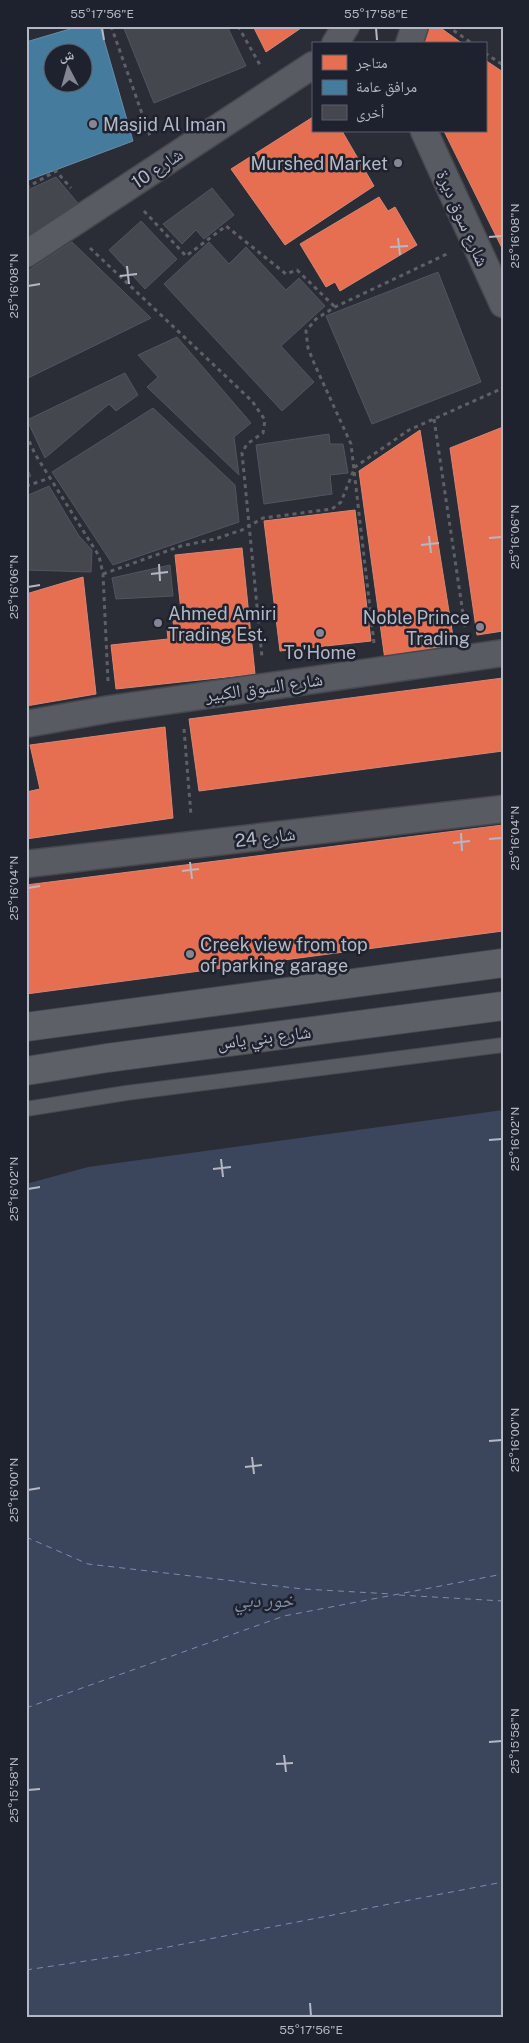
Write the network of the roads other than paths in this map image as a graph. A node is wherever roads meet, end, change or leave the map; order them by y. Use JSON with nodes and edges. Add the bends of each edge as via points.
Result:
{"nodes":[{"id":1,"x":346,"y":26,"type":"edge"},
{"id":2,"x":415,"y":26,"type":"edge"},
{"id":3,"x":336,"y":42,"type":"edge"},
{"id":4,"x":410,"y":42,"type":"edge"},
{"id":5,"x":312,"y":66,"type":"edge"},
{"id":6,"x":424,"y":132,"type":"edge"},
{"id":7,"x":26,"y":254,"type":"edge"},
{"id":8,"x":503,"y":304,"type":"edge"},
{"id":9,"x":503,"y":653,"type":"edge"},
{"id":10,"x":26,"y":724,"type":"edge"},
{"id":11,"x":503,"y":809,"type":"edge"},
{"id":12,"x":26,"y":864,"type":"edge"},
{"id":13,"x":503,"y":963,"type":"edge"},
{"id":14,"x":503,"y":1006,"type":"edge"},
{"id":15,"x":26,"y":1027,"type":"edge"},
{"id":16,"x":503,"y":1045,"type":"edge"},
{"id":17,"x":26,"y":1071,"type":"edge"},
{"id":18,"x":26,"y":1109,"type":"edge"}],
"edges":[{"from":1,"to":3,"type":"street"},
{"from":2,"to":4,"type":"street"},
{"from":5,"to":7,"type":"street","name":"شارع 10"},
{"from":6,"to":8,"type":"street","name":"شارع سوق ديرة"},
{"from":9,"to":10,"type":"street","name":"شارع السوق الكبير","via":[[181,698]]},
{"from":11,"to":12,"type":"street","name":"شارع 24"},
{"from":13,"to":15,"type":"main road"},
{"from":14,"to":17,"type":"main road","name":"شارع بني ياس","via":[[117,1056]]},
{"from":16,"to":18,"type":"lane","via":[[126,1093]]}]}
